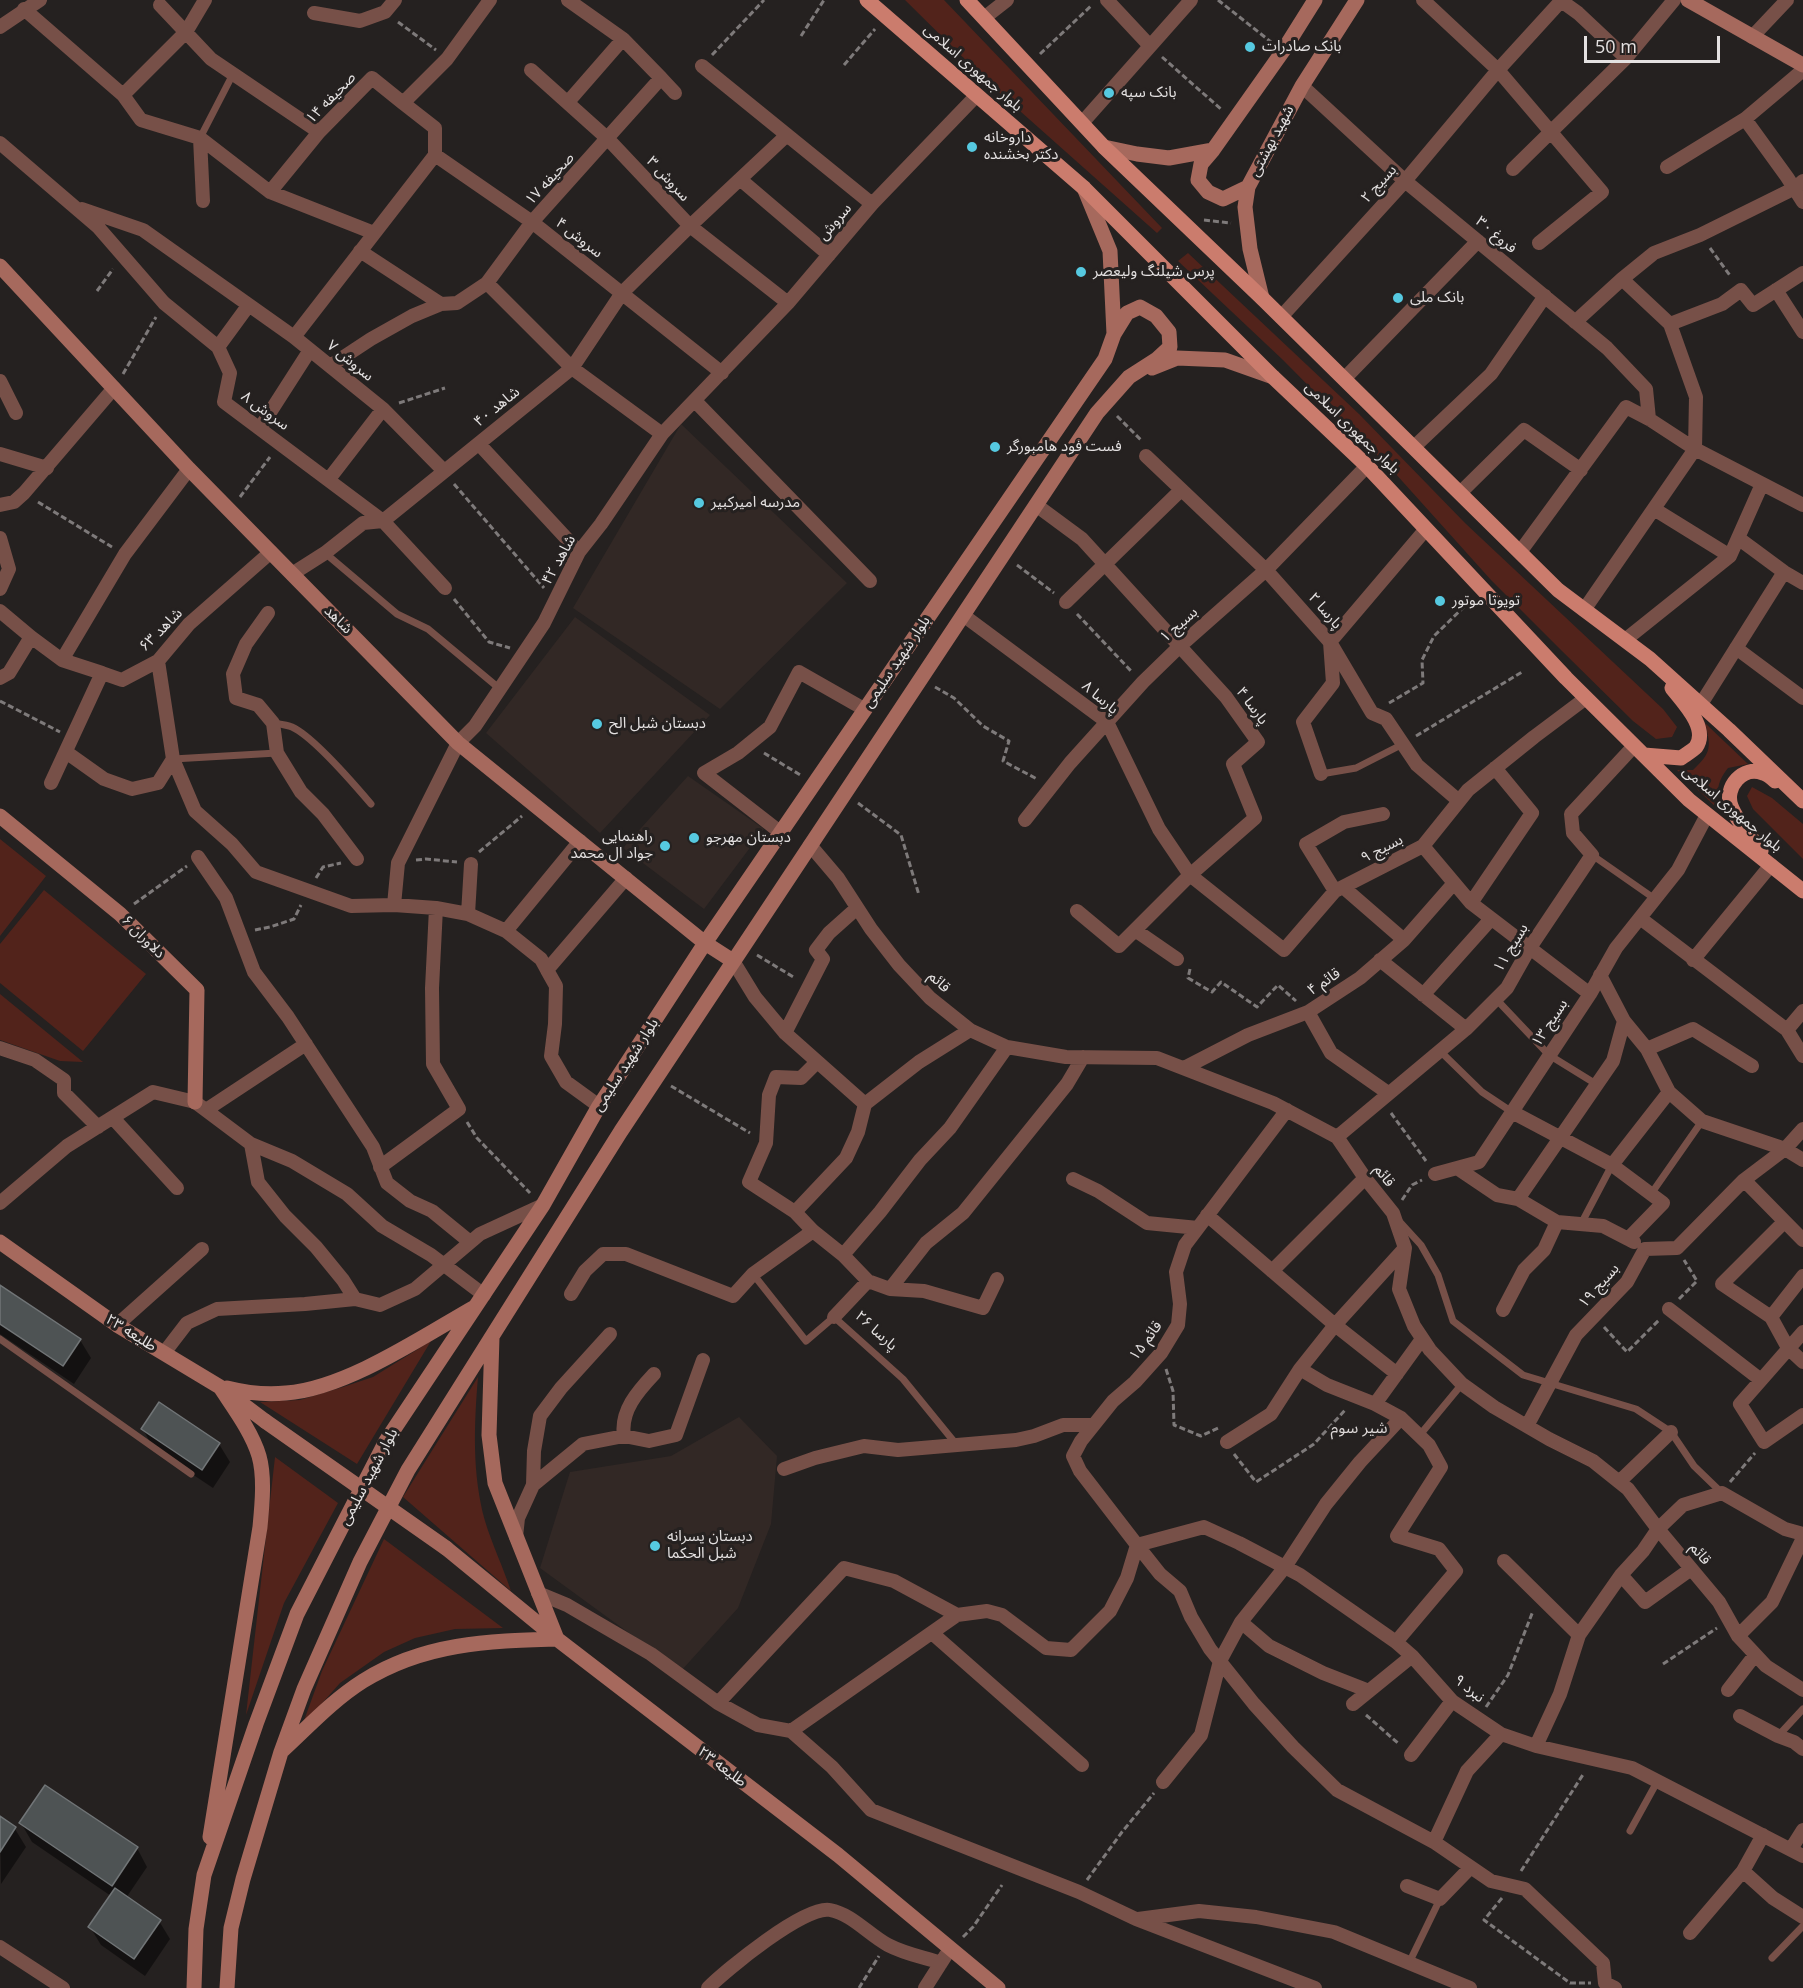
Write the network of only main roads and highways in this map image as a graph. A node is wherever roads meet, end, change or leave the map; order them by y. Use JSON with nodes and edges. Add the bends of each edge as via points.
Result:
{"nodes":[{"id":1,"x":867,"y":0,"type":"edge"},
{"id":2,"x":967,"y":0,"type":"edge"},
{"id":3,"x":1315,"y":0,"type":"edge"},
{"id":4,"x":1357,"y":0,"type":"edge"},
{"id":5,"x":1688,"y":0,"type":"edge"},
{"id":6,"x":1803,"y":68,"type":"edge"},
{"id":7,"x":1104,"y":147,"type":"junction"},
{"id":8,"x":1213,"y":150,"type":"junction"},
{"id":9,"x":1083,"y":188,"type":"junction"},
{"id":10,"x":1248,"y":188,"type":"junction"},
{"id":11,"x":0,"y":266,"type":"edge"},
{"id":12,"x":1262,"y":298,"type":"junction"},
{"id":13,"x":1114,"y":334,"type":"junction"},
{"id":14,"x":1129,"y":377,"type":"junction"},
{"id":15,"x":1273,"y":377,"type":"junction"},
{"id":16,"x":1650,"y":659,"type":"junction"},
{"id":17,"x":1639,"y":751,"type":"junction"},
{"id":18,"x":1802,"y":798,"type":"edge"},
{"id":19,"x":0,"y":816,"type":"edge"},
{"id":20,"x":1771,"y":865,"type":"junction"},
{"id":21,"x":1803,"y":891,"type":"edge"},
{"id":22,"x":705,"y":943,"type":"junction"},
{"id":23,"x":733,"y":961,"type":"junction"},
{"id":24,"x":200,"y":1106,"type":"road end"},
{"id":25,"x":0,"y":1242,"type":"edge"},
{"id":26,"x":480,"y":1301,"type":"junction"},
{"id":27,"x":492,"y":1336,"type":"junction"},
{"id":28,"x":220,"y":1387,"type":"junction"},
{"id":29,"x":557,"y":1639,"type":"junction"},
{"id":30,"x":281,"y":1752,"type":"junction"},
{"id":31,"x":204,"y":1875,"type":"junction"},
{"id":32,"x":194,"y":1988,"type":"edge"},
{"id":33,"x":227,"y":1988,"type":"edge"},
{"id":34,"x":998,"y":1988,"type":"edge"}],
"edges":[{"from":1,"to":9,"type":"main road","name":"بلوار جمهوری اسلامی"},
{"from":2,"to":7,"type":"main road","name":"بلوار جمهوری اسلامی"},
{"from":3,"to":8,"type":"main road"},
{"from":4,"to":10,"type":"main road","name":"شهید بهشتی","via":[[1302,86]]},
{"from":5,"to":6,"type":"main road"},
{"from":7,"to":8,"type":"main road","via":[[1169,158]]},
{"from":7,"to":12,"type":"main road","name":"بلوار جمهوری اسلامی"},
{"from":8,"to":10,"type":"main road","via":[[1201,164],[1198,180],[1209,192],[1223,199]]},
{"from":9,"to":13,"type":"main road","name":"بلوار شهید سلیمی","via":[[1110,251]]},
{"from":9,"to":15,"type":"main road","name":"بلوار جمهوری اسلامی"},
{"from":10,"to":12,"type":"main road","name":"شهید بهشتی","via":[[1245,207],[1250,249]]},
{"from":11,"to":22,"type":"main road","name":"شاهد","via":[[189,469],[458,743]]},
{"from":12,"to":16,"type":"main road","name":"بلوار جمهوری اسلامی","via":[[1558,590]]},
{"from":13,"to":14,"type":"main road","via":[[1127,313],[1140,307],[1156,316],[1169,332],[1170,347]]},
{"from":13,"to":22,"type":"main road","name":"بلوار شهید سلیمی","via":[[1105,359]]},
{"from":14,"to":15,"type":"main road","via":[[1177,358],[1226,360]]},
{"from":14,"to":23,"type":"main road","name":"بلوار شهید سلیمی","via":[[1097,413]]},
{"from":15,"to":17,"type":"main road","name":"بلوار جمهوری اسلامی","via":[[1367,466]]},
{"from":16,"to":17,"type":"main road","via":[[1691,713],[1700,732],[1696,746],[1681,758]]},
{"from":16,"to":18,"type":"main road","name":"بلوار جمهوری اسلامی"},
{"from":17,"to":20,"type":"main road","name":"بلوار جمهوری اسلامی","via":[[1689,800]]},
{"from":18,"to":20,"type":"main road","via":[[1764,773],[1746,773],[1732,786],[1731,807]]},
{"from":19,"to":24,"type":"main road","name":"دلاوران ۶","via":[[120,914],[197,990]]},
{"from":20,"to":21,"type":"main road","name":"بلوار جمهوری اسلامی"},
{"from":22,"to":23,"type":"main road","name":"شاهد"},
{"from":22,"to":26,"type":"main road","name":"بلوار شهید سلیمی","via":[[599,1106],[543,1205]]},
{"from":23,"to":27,"type":"main road","name":"بلوار شهید سلیمی"},
{"from":25,"to":28,"type":"main road","name":"طلیعه ۲۳","via":[[117,1325]]},
{"from":26,"to":28,"type":"main road","via":[[380,1361],[329,1383],[288,1394],[250,1394]]},
{"from":26,"to":31,"type":"main road","name":"بلوار شهید سلیمی","via":[[386,1441],[297,1614]]},
{"from":27,"to":29,"type":"main road","via":[[489,1435],[495,1483]]},
{"from":27,"to":30,"type":"main road","name":"بلوار شهید سلیمی","via":[[408,1470],[360,1562]]},
{"from":28,"to":29,"type":"main road","name":"طلیعه ۲۳","bridge":true,"via":[[446,1548]]},
{"from":28,"to":31,"type":"main road","via":[[242,1419],[259,1456],[262,1496]]},
{"from":29,"to":30,"type":"main road","via":[[449,1646],[398,1662],[341,1697]]},
{"from":29,"to":34,"type":"main road","name":"طلیعه ۲۳","via":[[838,1855]]},
{"from":30,"to":33,"type":"main road","name":"بلوار شهید سلیمی","via":[[231,1928]]},
{"from":31,"to":32,"type":"main road","name":"بلوار شهید سلیمی","via":[[196,1929]]}]}
